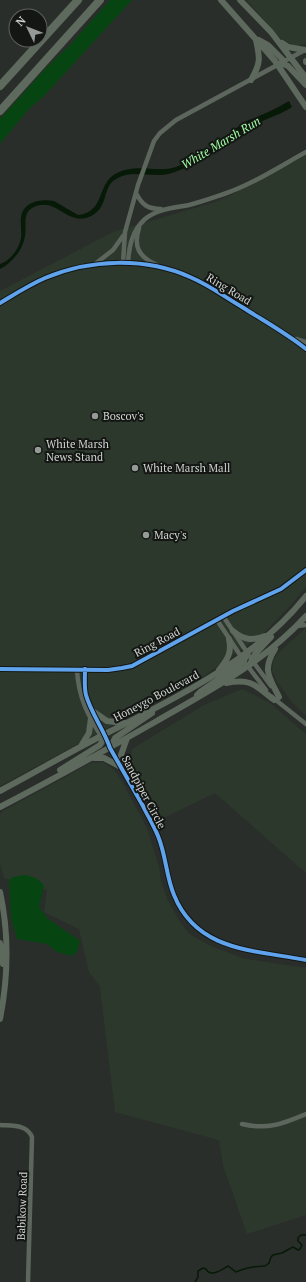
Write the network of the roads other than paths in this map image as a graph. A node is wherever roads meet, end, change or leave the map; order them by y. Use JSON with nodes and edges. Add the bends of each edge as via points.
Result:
{"nodes":[{"id":1,"x":78,"y":0,"type":"edge"},
{"id":2,"x":100,"y":0,"type":"edge"},
{"id":3,"x":105,"y":0,"type":"edge"},
{"id":4,"x":221,"y":0,"type":"edge"},
{"id":5,"x":243,"y":1,"type":"edge"},
{"id":6,"x":256,"y":38,"type":"junction"},
{"id":7,"x":278,"y":40,"type":"junction"},
{"id":8,"x":305,"y":49,"type":"edge"},
{"id":9,"x":54,"y":51,"type":"junction"},
{"id":10,"x":291,"y":57,"type":"junction"},
{"id":11,"x":281,"y":63,"type":"junction"},
{"id":12,"x":306,"y":78,"type":"edge"},
{"id":13,"x":251,"y":80,"type":"junction"},
{"id":14,"x":306,"y":85,"type":"edge"},
{"id":15,"x":0,"y":86,"type":"edge"},
{"id":16,"x":306,"y":107,"type":"edge"},
{"id":17,"x":0,"y":111,"type":"edge"},
{"id":18,"x":306,"y":152,"type":"edge"},
{"id":19,"x":136,"y":193,"type":"junction"},
{"id":20,"x":166,"y":210,"type":"junction"},
{"id":21,"x":141,"y":223,"type":"junction"},
{"id":22,"x":125,"y":232,"type":"junction"},
{"id":23,"x":123,"y":263,"type":"junction"},
{"id":24,"x":128,"y":263,"type":"junction"},
{"id":25,"x":94,"y":265,"type":"junction"},
{"id":26,"x":164,"y":268,"type":"junction"},
{"id":27,"x":0,"y":303,"type":"edge"},
{"id":28,"x":293,"y":339,"type":"junction"},
{"id":29,"x":306,"y":342,"type":"edge"},
{"id":30,"x":306,"y":349,"type":"edge"},
{"id":31,"x":306,"y":570,"type":"edge"},
{"id":32,"x":306,"y":596,"type":"edge"},
{"id":33,"x":293,"y":611,"type":"junction"},
{"id":34,"x":223,"y":616,"type":"junction"},
{"id":35,"x":306,"y":616,"type":"edge"},
{"id":36,"x":217,"y":620,"type":"junction"},
{"id":37,"x":306,"y":625,"type":"edge"},
{"id":38,"x":297,"y":626,"type":"junction"},
{"id":39,"x":232,"y":631,"type":"junction"},
{"id":40,"x":268,"y":635,"type":"junction"},
{"id":41,"x":229,"y":639,"type":"junction"},
{"id":42,"x":279,"y":642,"type":"junction"},
{"id":43,"x":244,"y":657,"type":"junction"},
{"id":44,"x":251,"y":664,"type":"junction"},
{"id":45,"x":0,"y":669,"type":"edge"},
{"id":46,"x":77,"y":669,"type":"junction"},
{"id":47,"x":85,"y":669,"type":"junction"},
{"id":48,"x":216,"y":674,"type":"junction"},
{"id":49,"x":223,"y":683,"type":"junction"},
{"id":50,"x":187,"y":690,"type":"junction"},
{"id":51,"x":277,"y":698,"type":"junction"},
{"id":52,"x":192,"y":701,"type":"junction"},
{"id":53,"x":94,"y":712,"type":"junction"},
{"id":54,"x":91,"y":718,"type":"junction"},
{"id":55,"x":128,"y":722,"type":"junction"},
{"id":56,"x":306,"y":724,"type":"edge"},
{"id":57,"x":103,"y":737,"type":"junction"},
{"id":58,"x":127,"y":738,"type":"junction"},
{"id":59,"x":81,"y":747,"type":"junction"},
{"id":60,"x":110,"y":748,"type":"junction"},
{"id":61,"x":90,"y":758,"type":"junction"},
{"id":62,"x":121,"y":767,"type":"junction"},
{"id":63,"x":48,"y":781,"type":"junction"},
{"id":64,"x":0,"y":791,"type":"edge"},
{"id":65,"x":0,"y":807,"type":"edge"},
{"id":66,"x":0,"y":892,"type":"edge"},
{"id":67,"x":0,"y":944,"type":"edge"},
{"id":68,"x":306,"y":960,"type":"edge"},
{"id":69,"x":3,"y":991,"type":"junction"},
{"id":70,"x":0,"y":1019,"type":"edge"},
{"id":71,"x":306,"y":1114,"type":"edge"},
{"id":72,"x":242,"y":1124,"type":"dead end"},
{"id":73,"x":0,"y":1125,"type":"edge"},
{"id":74,"x":28,"y":1282,"type":"edge"}],
"edges":[{"from":1,"to":15,"type":"highway"},
{"from":2,"to":9,"type":"highway"},
{"from":3,"to":9,"type":"highway"},
{"from":4,"to":6,"type":"main road"},
{"from":5,"to":7,"type":"main road"},
{"from":6,"to":11,"type":"main road","via":[[268,45]]},
{"from":6,"to":13,"type":"main road","via":[[260,58],[259,66]]},
{"from":7,"to":8,"type":"main road","via":[[288,46]]},
{"from":7,"to":10,"type":"main road"},
{"from":8,"to":10,"type":"street"},
{"from":9,"to":17,"type":"highway"},
{"from":10,"to":11,"type":"street"},
{"from":10,"to":12,"type":"main road"},
{"from":11,"to":13,"type":"street"},
{"from":11,"to":14,"type":"main road","via":[[288,66]]},
{"from":11,"to":16,"type":"main road"},
{"from":13,"to":19,"type":"street","via":[[170,124],[157,137]]},
{"from":18,"to":20,"type":"street","via":[[234,190]]},
{"from":19,"to":20,"type":"street","via":[[145,206]]},
{"from":19,"to":22,"type":"street"},
{"from":20,"to":21,"type":"street","via":[[153,214]]},
{"from":21,"to":24,"type":"street","via":[[131,240]]},
{"from":21,"to":26,"type":"street","via":[[136,241],[138,249],[146,260]]},
{"from":22,"to":23,"type":"street"},
{"from":22,"to":25,"type":"street","via":[[114,250]]},
{"from":23,"to":24,"type":"street","name":"Ring Road"},
{"from":23,"to":25,"type":"street","name":"Ring Road"},
{"from":24,"to":26,"type":"street","name":"Ring Road"},
{"from":25,"to":27,"type":"street","name":"Ring Road","via":[[44,278]]},
{"from":26,"to":28,"type":"street","name":"Ring Road","via":[[191,277]]},
{"from":28,"to":29,"type":"street"},
{"from":28,"to":30,"type":"street","name":"Ring Road"},
{"from":31,"to":34,"type":"street","name":"Ring Road","via":[[281,589]]},
{"from":32,"to":33,"type":"main road","name":"Honeygo Boulevard"},
{"from":33,"to":40,"type":"main road","name":"Honeygo Boulevard"},
{"from":33,"to":44,"type":"main road","via":[[255,654]]},
{"from":34,"to":36,"type":"street","name":"Ring Road"},
{"from":34,"to":39,"type":"street"},
{"from":35,"to":38,"type":"main road","name":"Honeygo Boulevard"},
{"from":36,"to":41,"type":"street"},
{"from":36,"to":47,"type":"street","name":"Ring Road","via":[[132,666]]},
{"from":37,"to":38,"type":"street"},
{"from":38,"to":42,"type":"main road","name":"Honeygo Boulevard"},
{"from":39,"to":40,"type":"main road","via":[[248,640]]},
{"from":39,"to":43,"type":"street"},
{"from":40,"to":43,"type":"main road","name":"Honeygo Boulevard"},
{"from":41,"to":43,"type":"street"},
{"from":41,"to":48,"type":"main road","via":[[231,650],[228,659]]},
{"from":42,"to":44,"type":"main road","name":"Honeygo Boulevard"},
{"from":42,"to":51,"type":"main road","via":[[268,663],[269,677]]},
{"from":43,"to":44,"type":"street"},
{"from":43,"to":44,"type":"street"},
{"from":43,"to":48,"type":"main road","name":"Honeygo Boulevard"},
{"from":43,"to":52,"type":"main road"},
{"from":44,"to":49,"type":"main road","name":"Honeygo Boulevard"},
{"from":44,"to":51,"type":"street"},
{"from":44,"to":51,"type":"street","via":[[260,685]]},
{"from":45,"to":46,"type":"street","name":"Ring Road"},
{"from":46,"to":47,"type":"street","name":"Ring Road"},
{"from":46,"to":54,"type":"street","via":[[79,693]]},
{"from":47,"to":53,"type":"street","via":[[86,694]]},
{"from":48,"to":50,"type":"main road","name":"Honeygo Boulevard"},
{"from":49,"to":51,"type":"main road","via":[[248,682]]},
{"from":49,"to":52,"type":"main road","name":"Honeygo Boulevard"},
{"from":50,"to":55,"type":"main road","name":"Honeygo Boulevard"},
{"from":50,"to":60,"type":"main road","via":[[115,738]]},
{"from":51,"to":56,"type":"street"},
{"from":52,"to":58,"type":"main road","name":"Honeygo Boulevard"},
{"from":53,"to":55,"type":"main road","via":[[107,721]]},
{"from":53,"to":57,"type":"street"},
{"from":54,"to":57,"type":"street"},
{"from":54,"to":59,"type":"main road","via":[[89,733]]},
{"from":55,"to":57,"type":"main road","name":"Honeygo Boulevard"},
{"from":57,"to":59,"type":"main road","name":"Honeygo Boulevard"},
{"from":57,"to":60,"type":"street","name":"Sandpiper Circle"},
{"from":57,"to":63,"type":"main road","via":[[100,745]]},
{"from":58,"to":60,"type":"main road","name":"Honeygo Boulevard"},
{"from":58,"to":62,"type":"main road","via":[[120,755]]},
{"from":59,"to":64,"type":"main road","name":"Honeygo Boulevard"},
{"from":60,"to":61,"type":"main road","name":"Honeygo Boulevard"},
{"from":60,"to":62,"type":"street","name":"Sandpiper Circle"},
{"from":61,"to":62,"type":"main road","via":[[104,758]]},
{"from":61,"to":63,"type":"main road","name":"Honeygo Boulevard"},
{"from":62,"to":68,"type":"street","name":"Sandpiper Circle","via":[[158,836],[178,904],[193,924],[221,943],[233,947]]},
{"from":63,"to":65,"type":"main road","name":"Honeygo Boulevard"},
{"from":66,"to":69,"type":"main road","via":[[7,950]]},
{"from":67,"to":69,"type":"main road","via":[[4,968]]},
{"from":69,"to":70,"type":"main road"},
{"from":71,"to":72,"type":"street","via":[[271,1126]]},
{"from":73,"to":74,"type":"street","name":"Babikow Road","via":[[20,1127],[32,1137]]}]}
